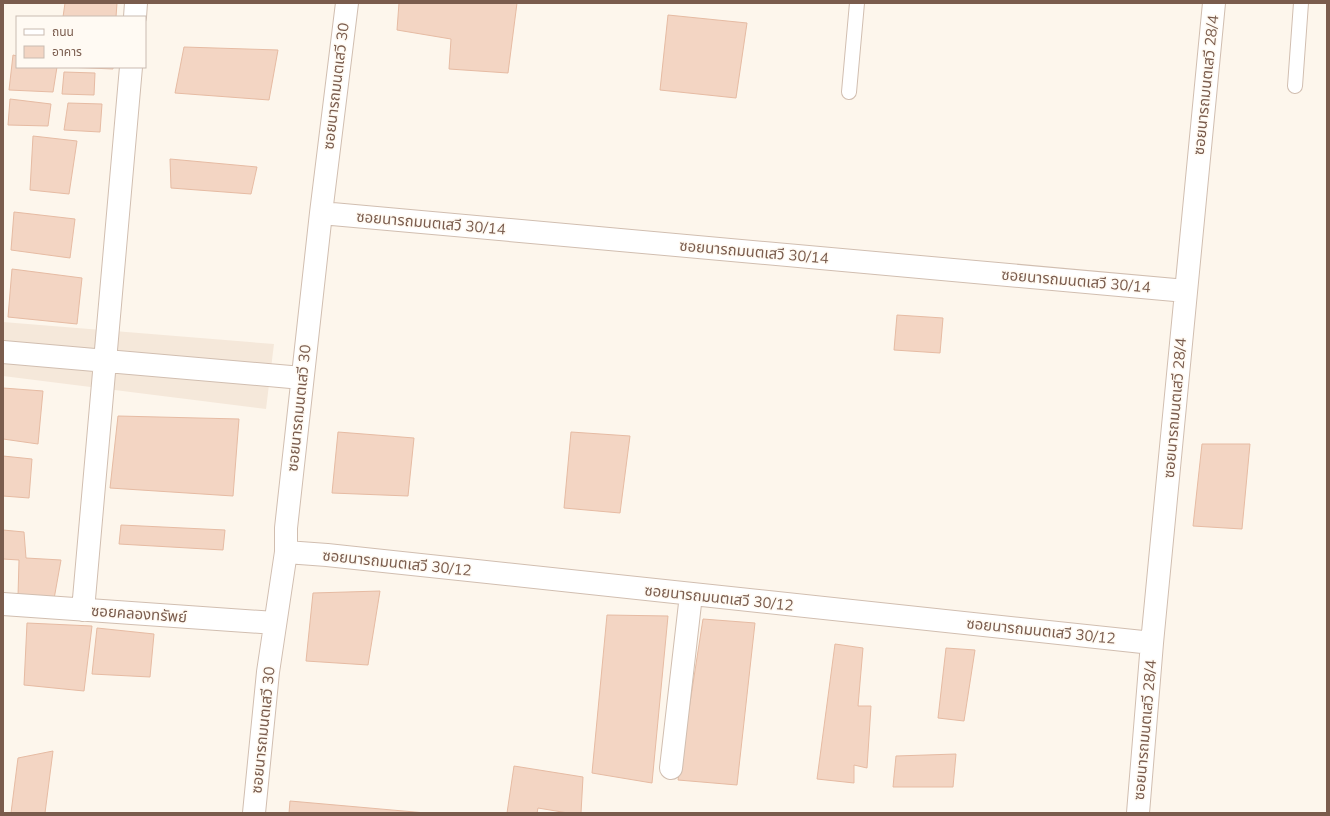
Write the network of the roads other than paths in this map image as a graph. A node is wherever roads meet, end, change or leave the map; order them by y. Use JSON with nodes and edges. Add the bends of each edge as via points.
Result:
{"nodes":[{"id":1,"x":136,"y":3,"type":"edge"},
{"id":2,"x":346,"y":3,"type":"edge"},
{"id":3,"x":857,"y":3,"type":"edge"},
{"id":4,"x":1214,"y":3,"type":"edge"},
{"id":5,"x":1301,"y":3,"type":"edge"},
{"id":6,"x":135,"y":16,"type":"edge"},
{"id":7,"x":131,"y":68,"type":"edge"},
{"id":8,"x":1295,"y":86,"type":"dead end"},
{"id":9,"x":849,"y":92,"type":"dead end"},
{"id":10,"x":321,"y":213,"type":"junction"},
{"id":11,"x":1186,"y":291,"type":"junction"},
{"id":12,"x":3,"y":352,"type":"edge"},
{"id":13,"x":105,"y":360,"type":"junction"},
{"id":14,"x":302,"y":378,"type":"junction"},
{"id":15,"x":286,"y":552,"type":"junction"},
{"id":16,"x":691,"y":595,"type":"junction"},
{"id":17,"x":3,"y":604,"type":"edge"},
{"id":18,"x":83,"y":610,"type":"junction"},
{"id":19,"x":275,"y":623,"type":"junction"},
{"id":20,"x":1152,"y":643,"type":"junction"},
{"id":21,"x":671,"y":768,"type":"dead end"},
{"id":22,"x":254,"y":813,"type":"edge"},
{"id":23,"x":1138,"y":813,"type":"edge"}],
"edges":[{"from":1,"to":6,"type":"street"},
{"from":2,"to":10,"type":"street","name":"ซอยนารถมนตเสวี 30"},
{"from":3,"to":9,"type":"lane"},
{"from":4,"to":11,"type":"street","name":"ซอยนารถมนตเสวี 28/4"},
{"from":5,"to":8,"type":"lane"},
{"from":7,"to":13,"type":"street"},
{"from":10,"to":11,"type":"street","name":"ซอยนารถมนตเสวี 30/14"},
{"from":10,"to":14,"type":"street","name":"ซอยนารถมนตเสวี 30"},
{"from":11,"to":20,"type":"street","name":"ซอยนารถมนตเสวี 28/4"},
{"from":12,"to":13,"type":"street"},
{"from":13,"to":14,"type":"street"},
{"from":13,"to":18,"type":"street"},
{"from":14,"to":15,"type":"street","name":"ซอยนารถมนตเสวี 30","via":[[286,528]]},
{"from":15,"to":16,"type":"street","name":"ซอยนารถมนตเสวี 30/12"},
{"from":15,"to":19,"type":"street","name":"ซอยนารถมนตเสวี 30"},
{"from":16,"to":20,"type":"street","name":"ซอยนารถมนตเสวี 30/12"},
{"from":16,"to":21,"type":"street"},
{"from":17,"to":18,"type":"street","name":"ซอยคลองทรัพย์"},
{"from":18,"to":19,"type":"street","name":"ซอยคลองทรัพย์"},
{"from":19,"to":22,"type":"street","name":"ซอยนารถมนตเสวี 30"},
{"from":20,"to":23,"type":"street","name":"ซอยนารถมนตเสวี 28/4"}]}
